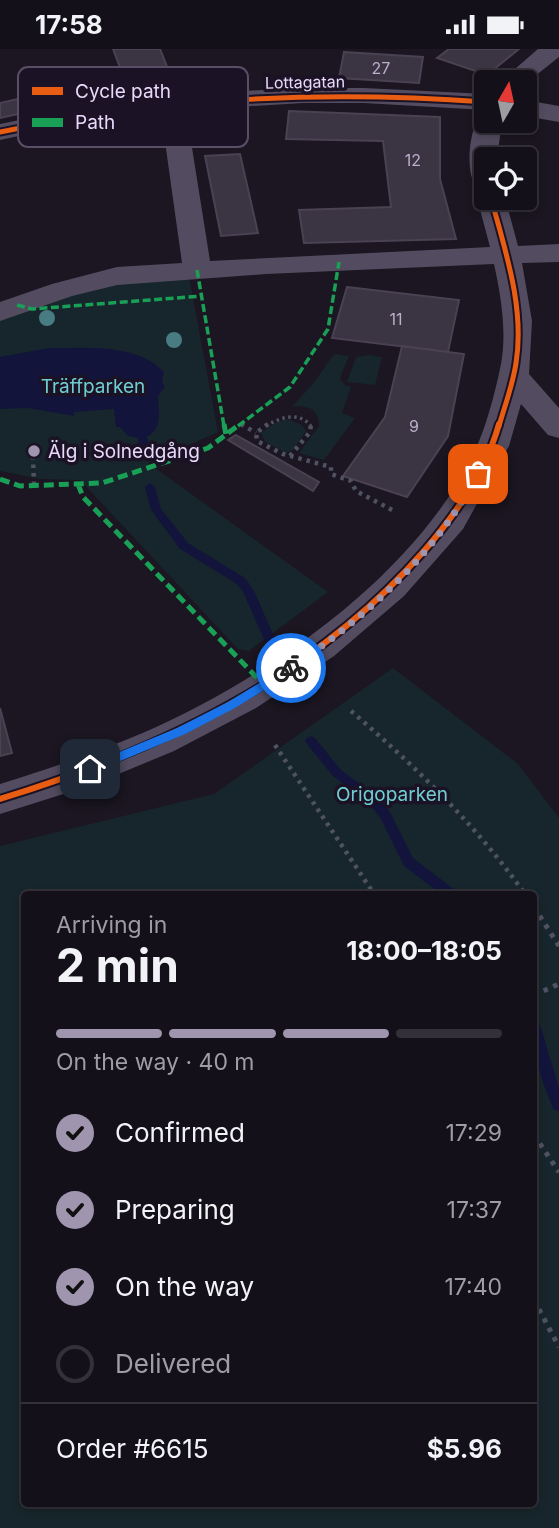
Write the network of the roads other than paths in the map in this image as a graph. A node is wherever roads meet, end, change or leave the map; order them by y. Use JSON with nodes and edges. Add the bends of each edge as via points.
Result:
{"nodes":[{"id":1,"x":555,"y":49,"type":"edge"},
{"id":2,"x":526,"y":70,"type":"edge"},
{"id":3,"x":248,"y":99,"type":"edge"},
{"id":4,"x":474,"y":102,"type":"edge"},
{"id":5,"x":537,"y":111,"type":"edge"},
{"id":6,"x":559,"y":114,"type":"edge"},
{"id":7,"x":18,"y":128,"type":"edge"},
{"id":8,"x":0,"y":132,"type":"edge"},
{"id":9,"x":179,"y":147,"type":"edge"},
{"id":10,"x":494,"y":210,"type":"edge"},
{"id":11,"x":559,"y":253,"type":"edge"},
{"id":12,"x":506,"y":255,"type":"junction"},
{"id":13,"x":197,"y":270,"type":"junction"},
{"id":14,"x":0,"y":312,"type":"edge"},
{"id":15,"x":513,"y":376,"type":"junction"},
{"id":16,"x":559,"y":428,"type":"edge"},
{"id":17,"x":0,"y":799,"type":"edge"}],
"edges":[{"from":1,"to":2,"type":"street"},
{"from":3,"to":4,"type":"street","name":"Lottagatan","via":[[328,95]]},
{"from":5,"to":6,"type":"street"},
{"from":7,"to":8,"type":"street","name":"Lottagatan"},
{"from":9,"to":13,"type":"street"},
{"from":10,"to":12,"type":"street"},
{"from":11,"to":12,"type":"street"},
{"from":12,"to":13,"type":"street"},
{"from":12,"to":15,"type":"street","via":[[517,305]]},
{"from":13,"to":14,"type":"street","via":[[117,277]]},
{"from":15,"to":16,"type":"street"},
{"from":15,"to":17,"type":"street","via":[[500,426],[470,490],[423,555],[359,618],[278,677],[181,731]]}]}
